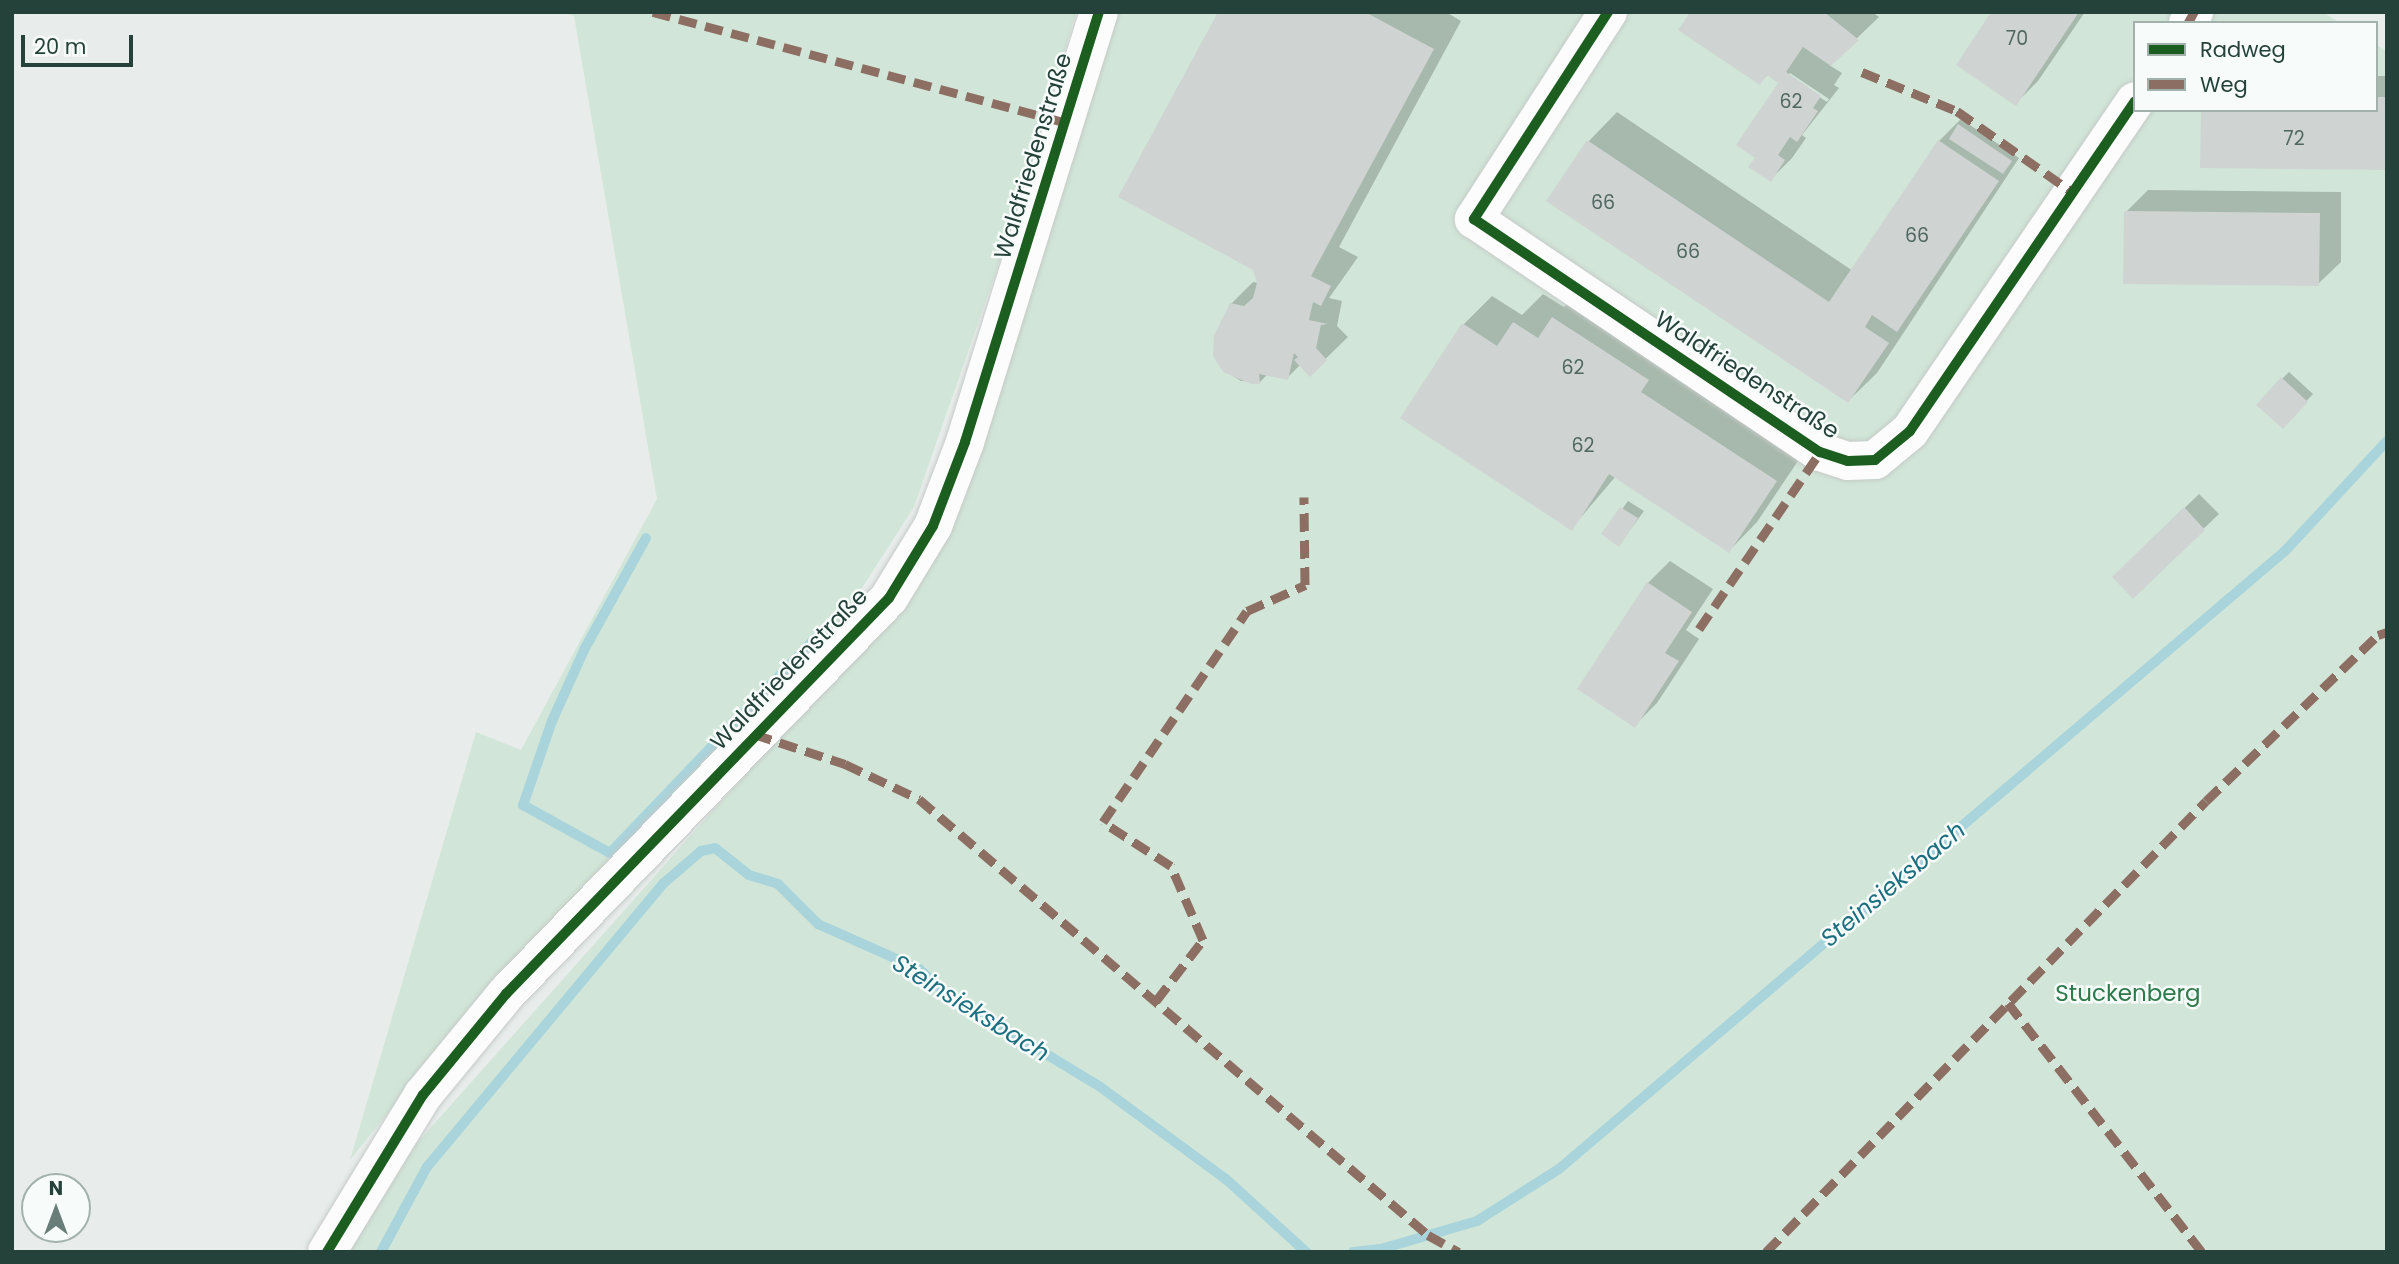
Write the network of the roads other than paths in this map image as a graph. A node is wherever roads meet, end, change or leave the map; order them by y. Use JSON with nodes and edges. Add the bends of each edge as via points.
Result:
{"nodes":[{"id":1,"x":1098,"y":12,"type":"edge"},
{"id":2,"x":1608,"y":12,"type":"edge"},
{"id":3,"x":2133,"y":104,"type":"edge"},
{"id":4,"x":327,"y":1252,"type":"edge"}],
"edges":[{"from":1,"to":4,"type":"street","name":"Waldfriedenstraße","via":[[965,442],[933,526],[889,598],[506,994],[423,1095]]},
{"from":2,"to":3,"type":"street","name":"Waldfriedenstraße","via":[[1474,219],[1821,452],[1848,461],[1875,460],[1910,431]]}]}
